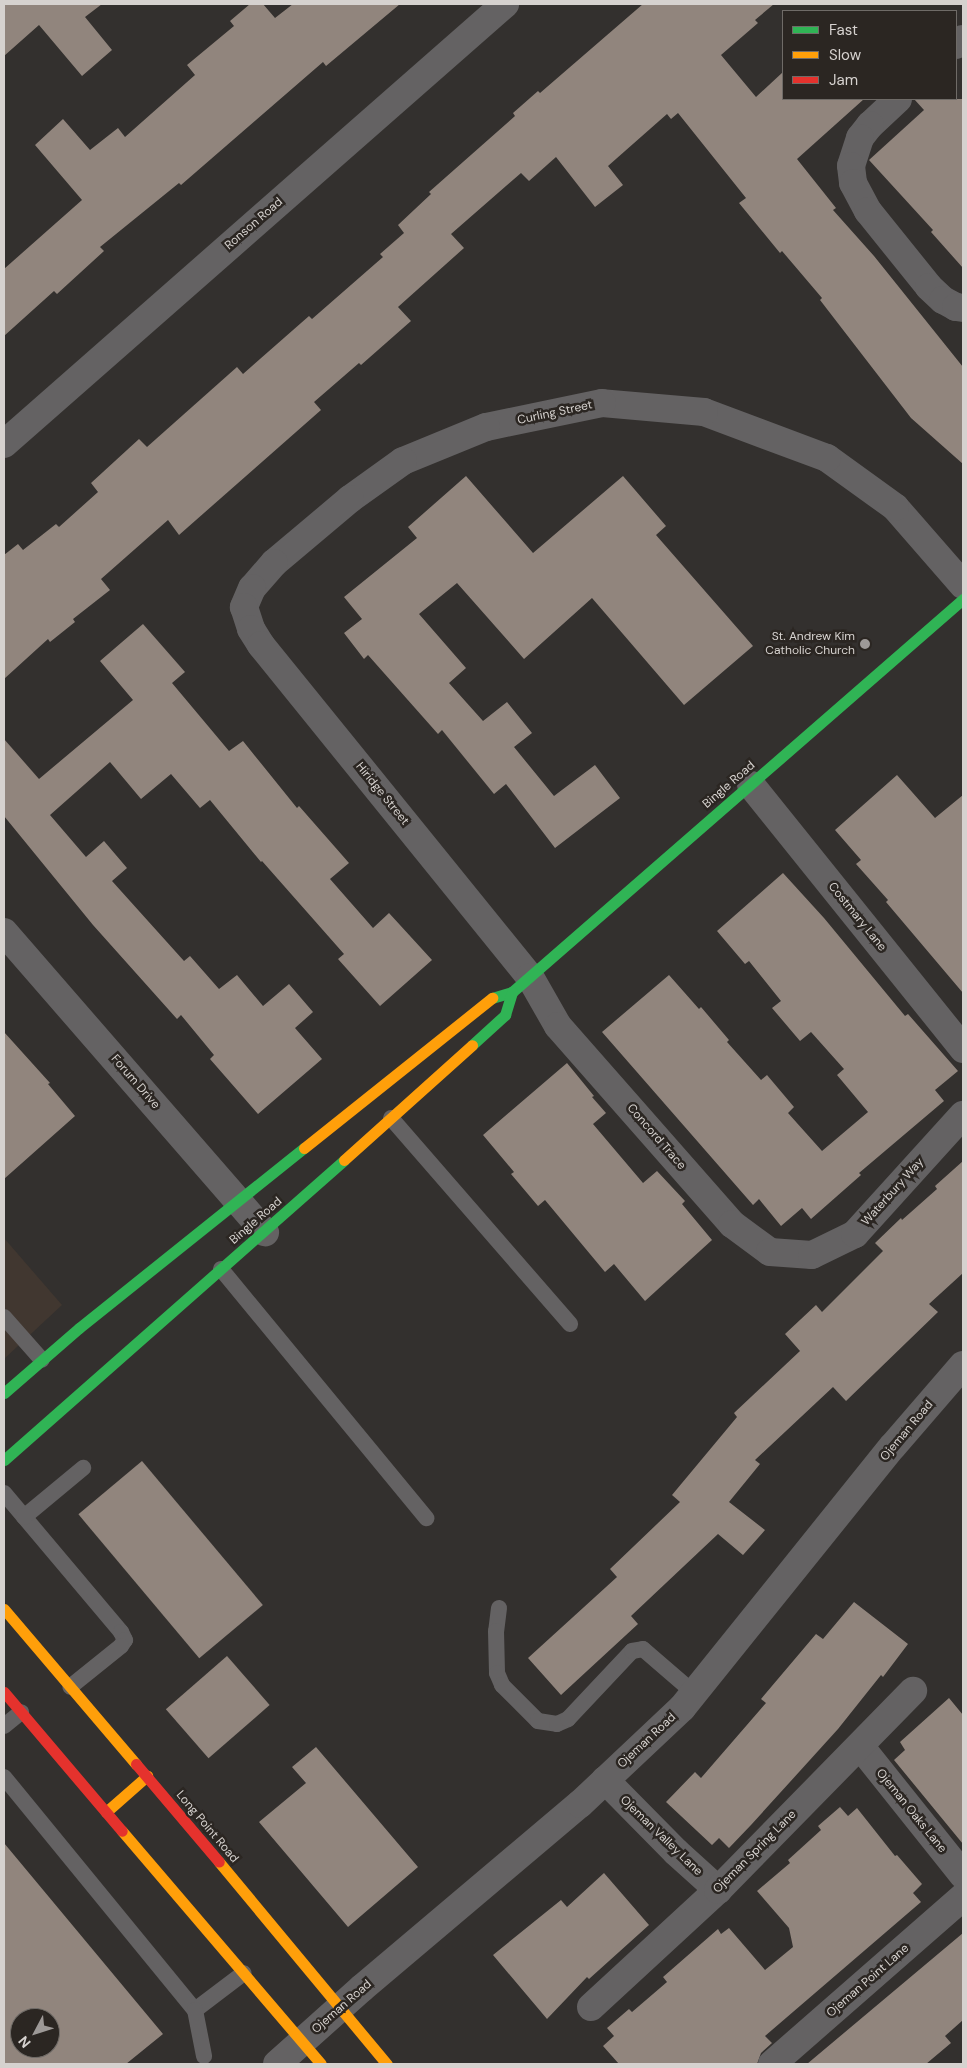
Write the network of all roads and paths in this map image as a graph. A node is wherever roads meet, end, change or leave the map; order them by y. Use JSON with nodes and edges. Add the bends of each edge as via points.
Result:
{"nodes":[{"id":1,"x":505,"y":4,"type":"edge"},
{"id":2,"x":897,"y":100,"type":"edge"},
{"id":3,"x":963,"y":308,"type":"edge"},
{"id":4,"x":4,"y":444,"type":"edge"},
{"id":5,"x":963,"y":585,"type":"edge"},
{"id":6,"x":963,"y":599,"type":"edge"},
{"id":7,"x":244,"y":606,"type":"joint"},
{"id":8,"x":751,"y":785,"type":"junction"},
{"id":9,"x":4,"y":932,"type":"edge"},
{"id":10,"x":521,"y":984,"type":"junction"},
{"id":11,"x":963,"y":1049,"type":"edge"},
{"id":12,"x":963,"y":1115,"type":"edge"},
{"id":13,"x":391,"y":1118,"type":"junction"},
{"id":14,"x":239,"y":1201,"type":"junction"},
{"id":15,"x":265,"y":1232,"type":"junction"},
{"id":16,"x":812,"y":1254,"type":"joint"},
{"id":17,"x":221,"y":1269,"type":"junction"},
{"id":18,"x":4,"y":1317,"type":"edge"},
{"id":19,"x":570,"y":1324,"type":"dead end"},
{"id":20,"x":42,"y":1360,"type":"junction"},
{"id":21,"x":959,"y":1380,"type":"edge"},
{"id":22,"x":4,"y":1393,"type":"edge"},
{"id":23,"x":4,"y":1460,"type":"edge"},
{"id":24,"x":83,"y":1468,"type":"dead end"},
{"id":25,"x":4,"y":1493,"type":"edge"},
{"id":26,"x":24,"y":1517,"type":"junction"},
{"id":27,"x":426,"y":1518,"type":"dead end"},
{"id":28,"x":499,"y":1608,"type":"dead end"},
{"id":29,"x":4,"y":1609,"type":"edge"},
{"id":30,"x":70,"y":1687,"type":"junction"},
{"id":31,"x":913,"y":1691,"type":"dead end"},
{"id":32,"x":4,"y":1692,"type":"edge"},
{"id":33,"x":694,"y":1693,"type":"junction"},
{"id":34,"x":21,"y":1712,"type":"junction"},
{"id":35,"x":4,"y":1726,"type":"edge"},
{"id":36,"x":860,"y":1746,"type":"junction"},
{"id":37,"x":147,"y":1776,"type":"junction"},
{"id":38,"x":4,"y":1777,"type":"edge"},
{"id":39,"x":606,"y":1780,"type":"junction"},
{"id":40,"x":106,"y":1812,"type":"junction"},
{"id":41,"x":963,"y":1876,"type":"edge"},
{"id":42,"x":718,"y":1890,"type":"junction"},
{"id":43,"x":963,"y":1897,"type":"edge"},
{"id":44,"x":244,"y":1973,"type":"junction"},
{"id":45,"x":591,"y":2007,"type":"dead end"},
{"id":46,"x":341,"y":2008,"type":"junction"},
{"id":47,"x":195,"y":2010,"type":"junction"},
{"id":48,"x":303,"y":2041,"type":"junction"},
{"id":49,"x":203,"y":2062,"type":"edge"},
{"id":50,"x":277,"y":2064,"type":"edge"},
{"id":51,"x":322,"y":2064,"type":"edge"},
{"id":52,"x":387,"y":2064,"type":"edge"},
{"id":53,"x":772,"y":2064,"type":"edge"}],
"edges":[{"from":1,"to":4,"type":"street","name":"Ronson Road"},
{"from":2,"to":3,"type":"street","via":[[860,138],[851,166],[854,183],[868,211],[929,287],[943,300]]},
{"from":5,"to":7,"type":"street","name":"Curling Street","via":[[895,507],[827,458],[704,412],[602,403],[486,427],[403,461],[350,499],[274,563],[252,588]]},
{"from":6,"to":8,"type":"main road","name":"Bingle Road"},
{"from":7,"to":10,"type":"street","name":"Hiridge Street","via":[[250,629]]},
{"from":8,"to":10,"type":"main road","name":"Bingle Road"},
{"from":8,"to":11,"type":"street","name":"Costmary Lane"},
{"from":9,"to":14,"type":"street","name":"Forum Drive"},
{"from":10,"to":13,"type":"main road","name":"Bingle Road","via":[[505,1015]]},
{"from":10,"to":14,"type":"main road","name":"Bingle Road","via":[[490,999]]},
{"from":10,"to":16,"type":"street","name":"Concord Trace","via":[[732,1224],[770,1252]]},
{"from":12,"to":16,"type":"street","name":"Waterbury Way","via":[[855,1234]]},
{"from":13,"to":15,"type":"main road","name":"Bingle Road"},
{"from":13,"to":19,"type":"lane"},
{"from":14,"to":15,"type":"street","name":"Forum Drive"},
{"from":14,"to":20,"type":"main road","name":"Bingle Road"},
{"from":15,"to":17,"type":"main road","name":"Bingle Road"},
{"from":17,"to":23,"type":"main road","name":"Bingle Road"},
{"from":17,"to":27,"type":"lane"},
{"from":18,"to":20,"type":"lane"},
{"from":20,"to":22,"type":"main road","name":"Bingle Road"},
{"from":21,"to":33,"type":"street","name":"Ojeman Road","via":[[893,1446]]},
{"from":24,"to":26,"type":"lane"},
{"from":25,"to":26,"type":"lane"},
{"from":26,"to":30,"type":"lane","via":[[125,1640]]},
{"from":28,"to":33,"type":"lane","via":[[497,1673],[502,1686],[538,1721],[557,1724],[568,1719],[632,1651],[643,1649]]},
{"from":29,"to":30,"type":"main road","name":"Long Point Road"},
{"from":30,"to":37,"type":"main road","name":"Long Point Road"},
{"from":31,"to":36,"type":"street","name":"Ojeman Spring Lane"},
{"from":32,"to":34,"type":"main road"},
{"from":33,"to":39,"type":"street","name":"Ojeman Road"},
{"from":34,"to":35,"type":"lane"},
{"from":34,"to":40,"type":"main road"},
{"from":36,"to":41,"type":"street","name":"Ojeman Oaks Lane"},
{"from":36,"to":42,"type":"street","name":"Ojeman Spring Lane"},
{"from":37,"to":40,"type":"main road"},
{"from":37,"to":46,"type":"main road","name":"Long Point Road"},
{"from":38,"to":47,"type":"lane"},
{"from":39,"to":42,"type":"street","name":"Ojeman Valley Lane"},
{"from":39,"to":46,"type":"street","name":"Ojeman Road"},
{"from":40,"to":44,"type":"main road"},
{"from":42,"to":45,"type":"street","name":"Ojeman Spring Lane"},
{"from":43,"to":53,"type":"street","name":"Ojeman Point Lane"},
{"from":44,"to":47,"type":"lane"},
{"from":44,"to":48,"type":"main road"},
{"from":46,"to":48,"type":"street","name":"Ojeman Road"},
{"from":46,"to":52,"type":"main road","name":"Long Point Road"},
{"from":47,"to":49,"type":"lane"},
{"from":48,"to":50,"type":"street","name":"Ojeman Road"},
{"from":48,"to":51,"type":"main road"}]}
